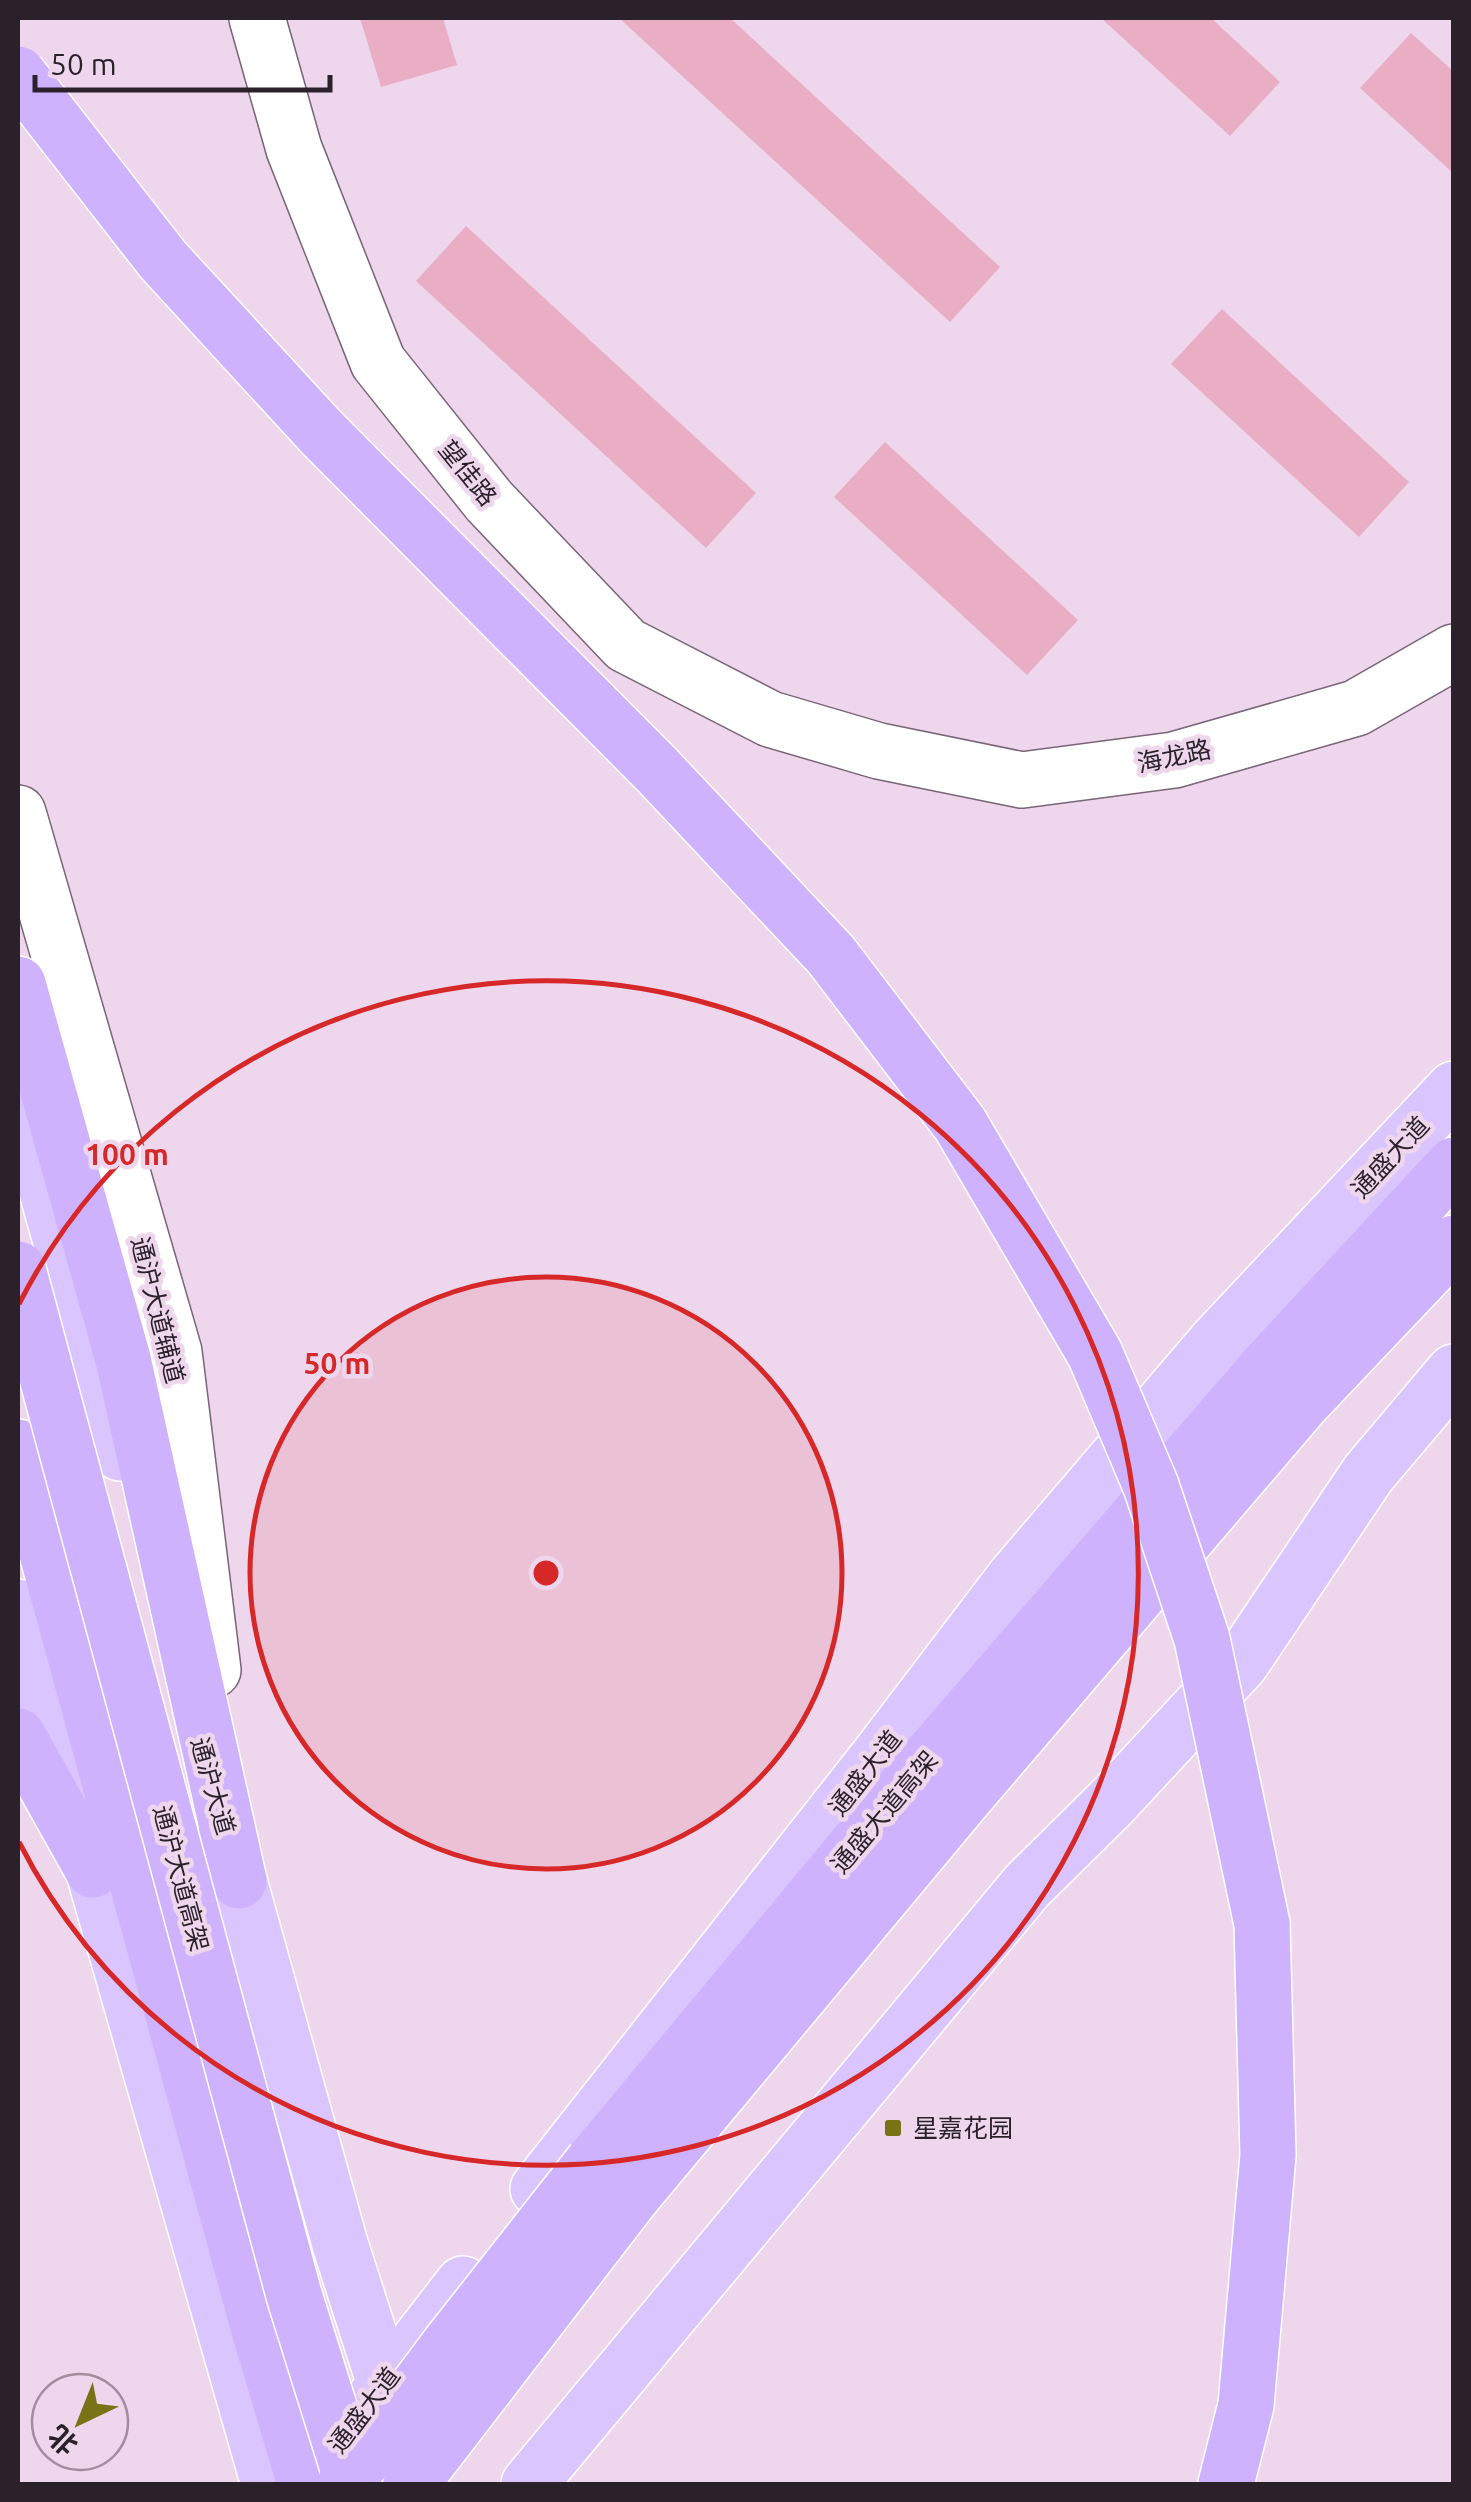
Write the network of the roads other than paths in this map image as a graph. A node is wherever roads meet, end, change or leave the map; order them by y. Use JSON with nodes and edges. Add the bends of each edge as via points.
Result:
{"nodes":[{"id":1,"x":257,"y":18,"type":"edge"},
{"id":2,"x":18,"y":74,"type":"edge"},
{"id":3,"x":1454,"y":652,"type":"edge"},
{"id":4,"x":878,"y":751,"type":"joint"},
{"id":5,"x":18,"y":813,"type":"edge"},
{"id":6,"x":18,"y":984,"type":"edge"},
{"id":7,"x":18,"y":1087,"type":"edge"},
{"id":8,"x":1454,"y":1089,"type":"edge"},
{"id":9,"x":1454,"y":1164,"type":"edge"},
{"id":10,"x":1454,"y":1242,"type":"edge"},
{"id":11,"x":18,"y":1269,"type":"edge"},
{"id":12,"x":1454,"y":1372,"type":"edge"},
{"id":13,"x":18,"y":1447,"type":"edge"},
{"id":14,"x":18,"y":1607,"type":"edge"},
{"id":15,"x":18,"y":1736,"type":"edge"},
{"id":16,"x":18,"y":1771,"type":"edge"},
{"id":17,"x":93,"y":1870,"type":"junction"},
{"id":18,"x":239,"y":1881,"type":"junction"},
{"id":19,"x":385,"y":2382,"type":"junction"},
{"id":20,"x":269,"y":2484,"type":"edge"},
{"id":21,"x":306,"y":2484,"type":"edge"},
{"id":22,"x":349,"y":2484,"type":"edge"},
{"id":23,"x":412,"y":2484,"type":"edge"},
{"id":24,"x":529,"y":2484,"type":"edge"},
{"id":25,"x":1226,"y":2484,"type":"edge"}],
"edges":[{"from":1,"to":4,"type":"street","name":"望佳路","via":[[294,148],[378,362],[489,502],[626,645],[770,719]]},
{"from":2,"to":25,"type":"highway","bridge":true,"via":[[163,260],[321,432],[832,955],[960,1124],[1095,1354],[1151,1486],[1202,1639],[1262,1924],[1268,2155],[1246,2405]]},
{"from":3,"to":4,"type":"street","name":"海龙路","via":[[1356,708],[1174,760],[1022,780]]},
{"from":5,"to":18,"type":"street","name":"通沪大道辅道","via":[[174,1352]]},
{"from":6,"to":18,"type":"highway","via":[[123,1359]]},
{"from":7,"to":18,"type":"main road","name":"通沪大道"},
{"from":8,"to":19,"type":"main road","name":"通盛大道","via":[[1216,1342],[1015,1577]]},
{"from":9,"to":22,"type":"highway","name":"通盛大道高架","bridge":true,"via":[[1266,1368],[924,1764],[593,2162]]},
{"from":10,"to":23,"type":"highway","bridge":true,"via":[[1303,1402],[966,1796],[632,2198]]},
{"from":11,"to":22,"type":"highway","name":"通沪大道高架","bridge":true},
{"from":12,"to":24,"type":"main road","via":[[1368,1474],[1241,1663],[1027,1886]]},
{"from":13,"to":21,"type":"highway","name":"通沪大道高架"},
{"from":14,"to":17,"type":"main road"},
{"from":15,"to":17,"type":"highway"},
{"from":16,"to":17,"type":"street"},
{"from":17,"to":20,"type":"main road"},
{"from":18,"to":19,"type":"main road","name":"通沪大道"},
{"from":19,"to":21,"type":"main road","name":"通盛大道"},
{"from":19,"to":23,"type":"main road","name":"通沪大道"}]}
